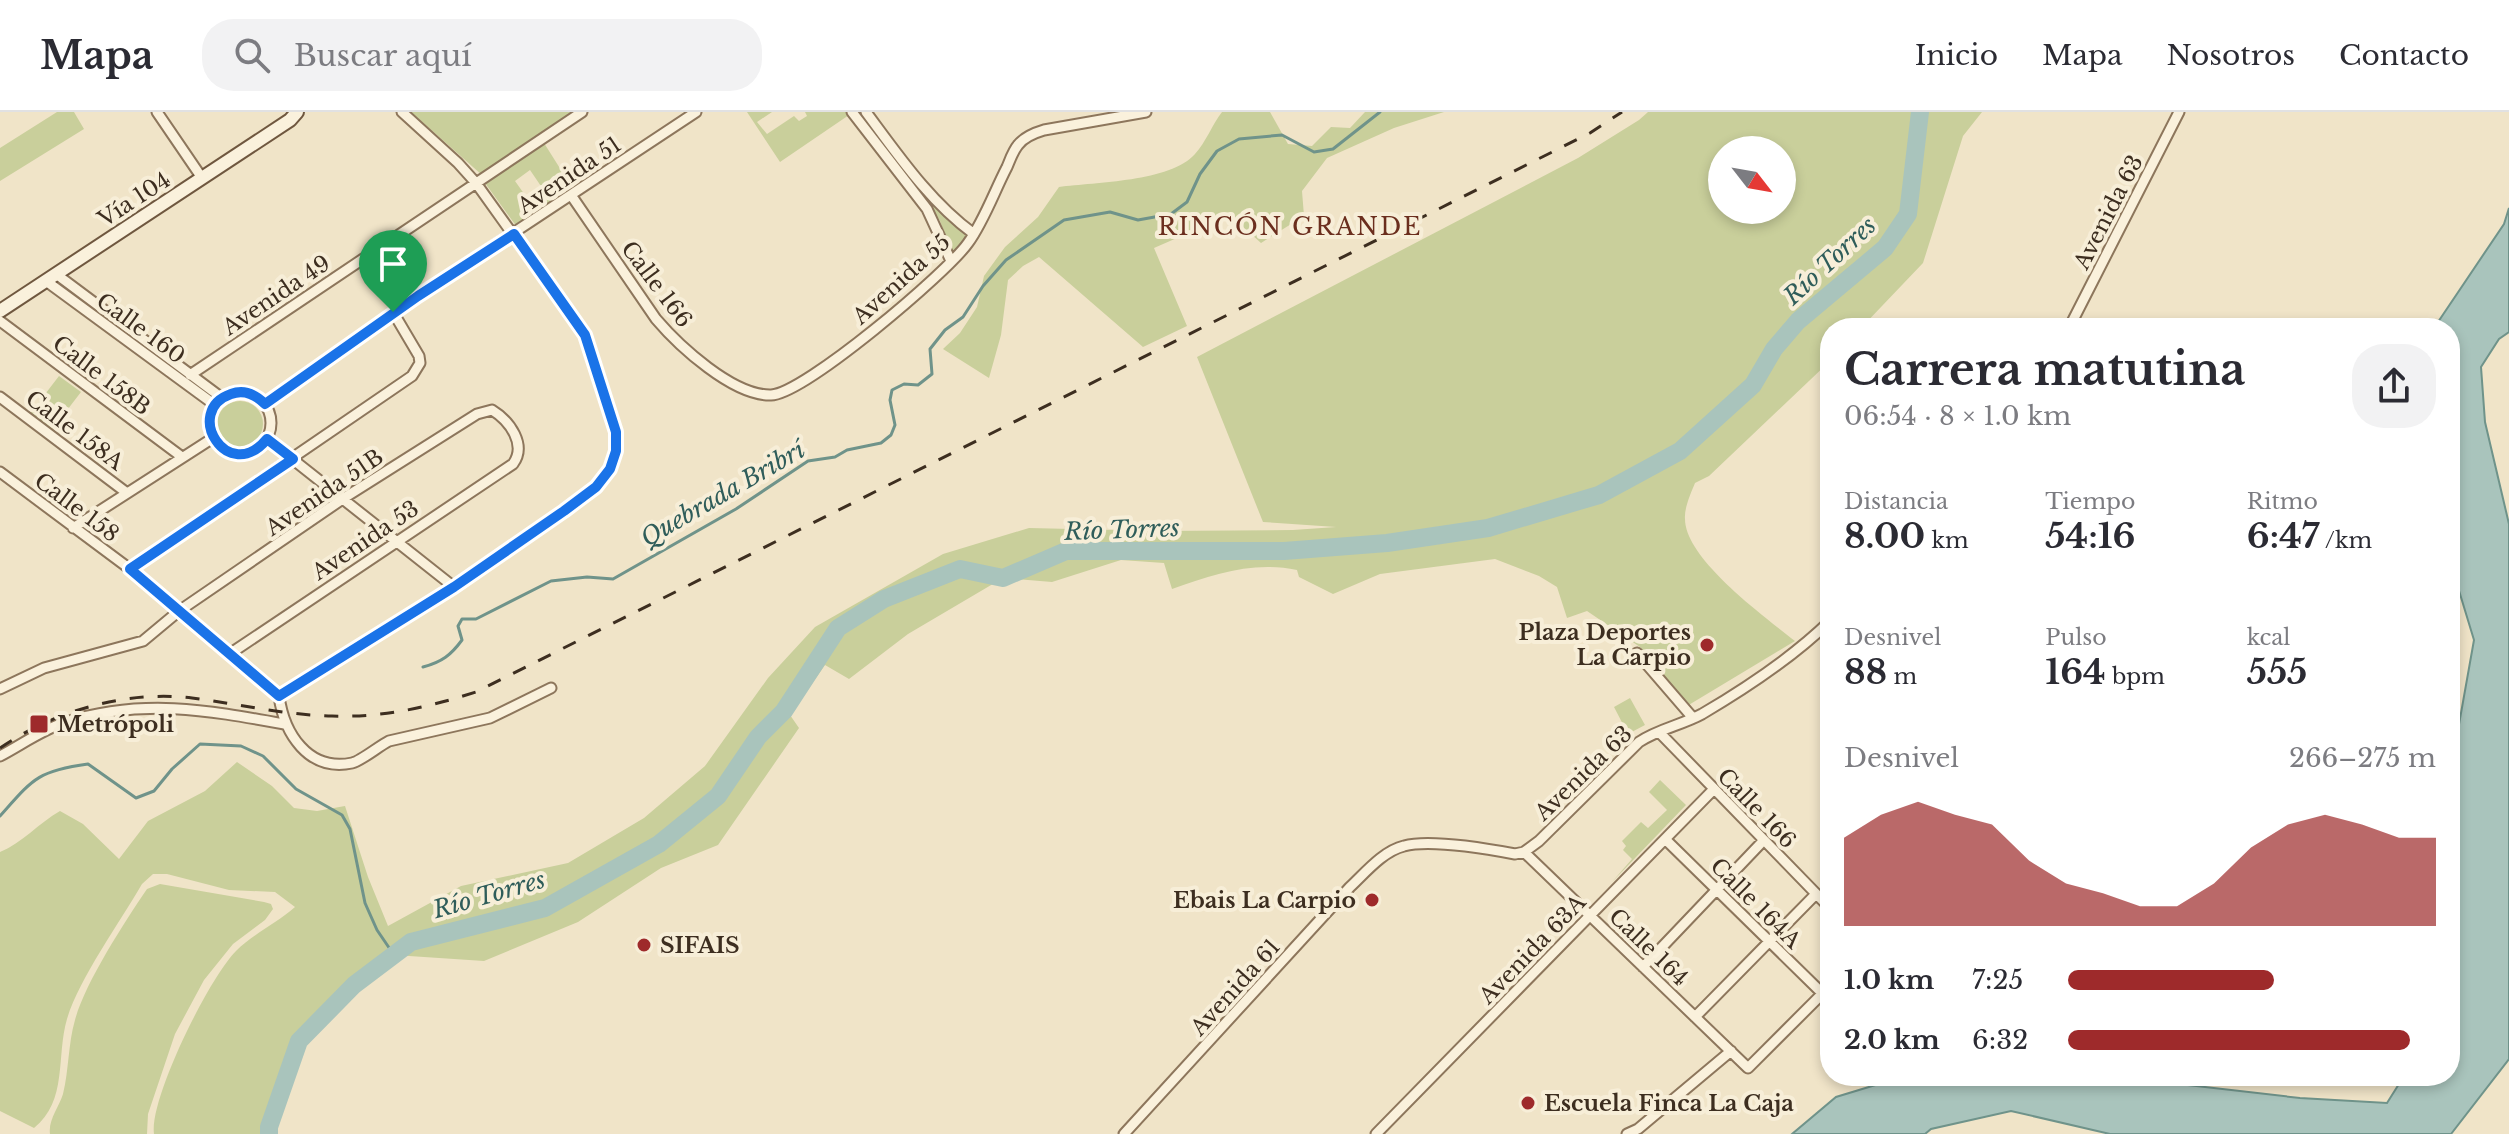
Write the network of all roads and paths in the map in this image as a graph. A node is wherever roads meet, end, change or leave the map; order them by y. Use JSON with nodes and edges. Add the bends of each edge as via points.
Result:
{"nodes":[{"id":1,"x":157,"y":112,"type":"edge"},
{"id":2,"x":307,"y":112,"type":"edge"},
{"id":3,"x":402,"y":112,"type":"edge"},
{"id":4,"x":582,"y":112,"type":"edge"},
{"id":5,"x":696,"y":112,"type":"edge"},
{"id":6,"x":852,"y":112,"type":"edge"},
{"id":7,"x":866,"y":112,"type":"edge"},
{"id":8,"x":1146,"y":112,"type":"edge"},
{"id":9,"x":2179,"y":112,"type":"edge"},
{"id":10,"x":293,"y":116,"type":"edge"},
{"id":11,"x":682,"y":116,"type":"edge"},
{"id":12,"x":202,"y":178,"type":"junction"},
{"id":13,"x":476,"y":183,"type":"junction"},
{"id":14,"x":571,"y":195,"type":"junction"},
{"id":15,"x":514,"y":234,"type":"junction"},
{"id":16,"x":974,"y":234,"type":"junction"},
{"id":17,"x":951,"y":261,"type":"junction"},
{"id":18,"x":51,"y":278,"type":"junction"},
{"id":19,"x":0,"y":311,"type":"edge"},
{"id":20,"x":393,"y":312,"type":"junction"},
{"id":21,"x":2074,"y":318,"type":"edge"},
{"id":22,"x":0,"y":321,"type":"edge"},
{"id":23,"x":190,"y":375,"type":"junction"},
{"id":24,"x":772,"y":395,"type":"joint"},
{"id":25,"x":0,"y":397,"type":"edge"},
{"id":26,"x":218,"y":402,"type":"junction"},
{"id":27,"x":265,"y":404,"type":"junction"},
{"id":28,"x":492,"y":410,"type":"joint"},
{"id":29,"x":213,"y":438,"type":"junction"},
{"id":30,"x":267,"y":439,"type":"junction"},
{"id":31,"x":182,"y":457,"type":"junction"},
{"id":32,"x":293,"y":459,"type":"junction"},
{"id":33,"x":0,"y":472,"type":"edge"},
{"id":34,"x":127,"y":493,"type":"junction"},
{"id":35,"x":344,"y":498,"type":"junction"},
{"id":36,"x":73,"y":528,"type":"junction"},
{"id":37,"x":397,"y":540,"type":"junction"},
{"id":38,"x":130,"y":569,"type":"junction"},
{"id":39,"x":454,"y":587,"type":"junction"},
{"id":40,"x":179,"y":611,"type":"junction"},
{"id":41,"x":1820,"y":631,"type":"edge"},
{"id":42,"x":231,"y":653,"type":"junction"},
{"id":43,"x":1637,"y":653,"type":"dead end"},
{"id":44,"x":551,"y":688,"type":"dead end"},
{"id":45,"x":0,"y":689,"type":"edge"},
{"id":46,"x":279,"y":696,"type":"junction"},
{"id":47,"x":1693,"y":718,"type":"junction"},
{"id":48,"x":284,"y":724,"type":"junction"},
{"id":49,"x":1659,"y":732,"type":"junction"},
{"id":50,"x":0,"y":756,"type":"edge"},
{"id":51,"x":1714,"y":789,"type":"junction"},
{"id":52,"x":1665,"y":839,"type":"junction"},
{"id":53,"x":1764,"y":840,"type":"junction"},
{"id":54,"x":1524,"y":852,"type":"junction"},
{"id":55,"x":1716,"y":889,"type":"junction"},
{"id":56,"x":1816,"y":894,"type":"junction"},
{"id":57,"x":1820,"y":898,"type":"edge"},
{"id":58,"x":1589,"y":915,"type":"junction"},
{"id":59,"x":1769,"y":941,"type":"junction"},
{"id":60,"x":1643,"y":967,"type":"junction"},
{"id":61,"x":1820,"y":985,"type":"edge"},
{"id":62,"x":1820,"y":996,"type":"edge"},
{"id":63,"x":1695,"y":1017,"type":"junction"},
{"id":64,"x":1731,"y":1051,"type":"junction"},
{"id":65,"x":1124,"y":1134,"type":"edge"},
{"id":66,"x":1376,"y":1134,"type":"edge"},
{"id":67,"x":1627,"y":1134,"type":"edge"}],
"edges":[{"from":1,"to":12,"type":"street"},
{"from":2,"to":10,"type":"main road","name":"Vía 104"},
{"from":3,"to":13,"type":"street"},
{"from":4,"to":13,"type":"street","name":"Avenida 49"},
{"from":5,"to":11,"type":"street","name":"Avenida 51"},
{"from":6,"to":17,"type":"street","via":[[927,209]]},
{"from":7,"to":16,"type":"street","via":[[925,188]]},
{"from":8,"to":16,"type":"street","name":"Avenida 55","via":[[1030,135],[1016,148]]},
{"from":9,"to":21,"type":"street","name":"Avenida 63"},
{"from":10,"to":12,"type":"main road","name":"Vía 104"},
{"from":11,"to":14,"type":"street","name":"Avenida 51"},
{"from":12,"to":18,"type":"main road","name":"Vía 104"},
{"from":13,"to":15,"type":"street"},
{"from":13,"to":23,"type":"street","name":"Avenida 49"},
{"from":14,"to":15,"type":"street","name":"Avenida 51"},
{"from":14,"to":24,"type":"street","name":"Calle 166","via":[[672,338],[735,384]]},
{"from":15,"to":20,"type":"street","name":"Avenida 51"},
{"from":15,"to":39,"type":"street","via":[[585,335],[616,432],[616,451],[596,487]]},
{"from":16,"to":17,"type":"street","name":"Avenida 55"},
{"from":17,"to":24,"type":"street","name":"Avenida 55","via":[[820,371]]},
{"from":18,"to":19,"type":"main road","name":"Vía 104"},
{"from":18,"to":23,"type":"street","name":"Calle 160"},
{"from":18,"to":26,"type":"street","name":"Calle 160"},
{"from":20,"to":27,"type":"street","name":"Avenida 51"},
{"from":20,"to":32,"type":"street","via":[[419,356],[412,376]]},
{"from":22,"to":31,"type":"street","name":"Calle 158B"},
{"from":23,"to":26,"type":"street","name":"Calle 160"},
{"from":25,"to":34,"type":"street","name":"Calle 158A"},
{"from":26,"to":27,"type":"street","via":[[244,392]]},
{"from":26,"to":29,"type":"street","via":[[209,421]]},
{"from":27,"to":30,"type":"street","via":[[271,421]]},
{"from":28,"to":35,"type":"street","name":"Avenida 51B","via":[[477,414]]},
{"from":28,"to":37,"type":"street","name":"Avenida 53","via":[[515,436],[518,456],[513,464]]},
{"from":29,"to":30,"type":"street","via":[[226,451],[244,454]]},
{"from":29,"to":31,"type":"street"},
{"from":30,"to":32,"type":"street"},
{"from":31,"to":34,"type":"street"},
{"from":32,"to":35,"type":"street"},
{"from":32,"to":38,"type":"street"},
{"from":33,"to":36,"type":"street","name":"Calle 158"},
{"from":34,"to":36,"type":"street"},
{"from":35,"to":37,"type":"street"},
{"from":35,"to":40,"type":"street","name":"Avenida 51B"},
{"from":36,"to":38,"type":"street","name":"Calle 158"},
{"from":37,"to":39,"type":"street"},
{"from":37,"to":42,"type":"street","name":"Avenida 53"},
{"from":38,"to":40,"type":"street","name":"Calle 158"},
{"from":39,"to":46,"type":"street"},
{"from":40,"to":42,"type":"street","name":"Calle 158"},
{"from":40,"to":45,"type":"street","name":"Avenida 51B","via":[[143,641],[44,668]]},
{"from":41,"to":47,"type":"street","name":"Avenida 63","via":[[1768,674]]},
{"from":42,"to":46,"type":"street","name":"Calle 158"},
{"from":43,"to":47,"type":"street"},
{"from":44,"to":48,"type":"street","via":[[490,718],[389,741],[355,762],[325,762],[312,756]]},
{"from":46,"to":48,"type":"street"},
{"from":47,"to":49,"type":"street","name":"Avenida 63"},
{"from":48,"to":50,"type":"street","via":[[183,707],[129,709],[64,723]]},
{"from":49,"to":51,"type":"street","name":"Calle 166"},
{"from":49,"to":54,"type":"street","name":"Avenida 63","via":[[1639,742]]},
{"from":51,"to":52,"type":"street","name":"Avenida 63A"},
{"from":51,"to":53,"type":"street","name":"Calle 166"},
{"from":52,"to":55,"type":"street","name":"Calle 164A"},
{"from":52,"to":58,"type":"street","name":"Avenida 63A"},
{"from":53,"to":55,"type":"street"},
{"from":53,"to":56,"type":"street","name":"Calle 166"},
{"from":54,"to":58,"type":"street","name":"Calle 164"},
{"from":54,"to":65,"type":"street","name":"Avenida 61","via":[[1421,844],[1403,846],[1374,865]]},
{"from":55,"to":59,"type":"street","name":"Calle 164A"},
{"from":55,"to":60,"type":"street"},
{"from":56,"to":57,"type":"street","name":"Calle 166"},
{"from":56,"to":59,"type":"street"},
{"from":58,"to":60,"type":"street","name":"Calle 164"},
{"from":58,"to":66,"type":"street","name":"Avenida 63A"},
{"from":59,"to":61,"type":"street","name":"Calle 164A"},
{"from":59,"to":63,"type":"street"},
{"from":60,"to":63,"type":"street","name":"Calle 164"},
{"from":62,"to":64,"type":"street","name":"Calle 164","via":[[1748,1068]]},
{"from":63,"to":64,"type":"street","name":"Calle 164"},
{"from":64,"to":67,"type":"street"}]}
